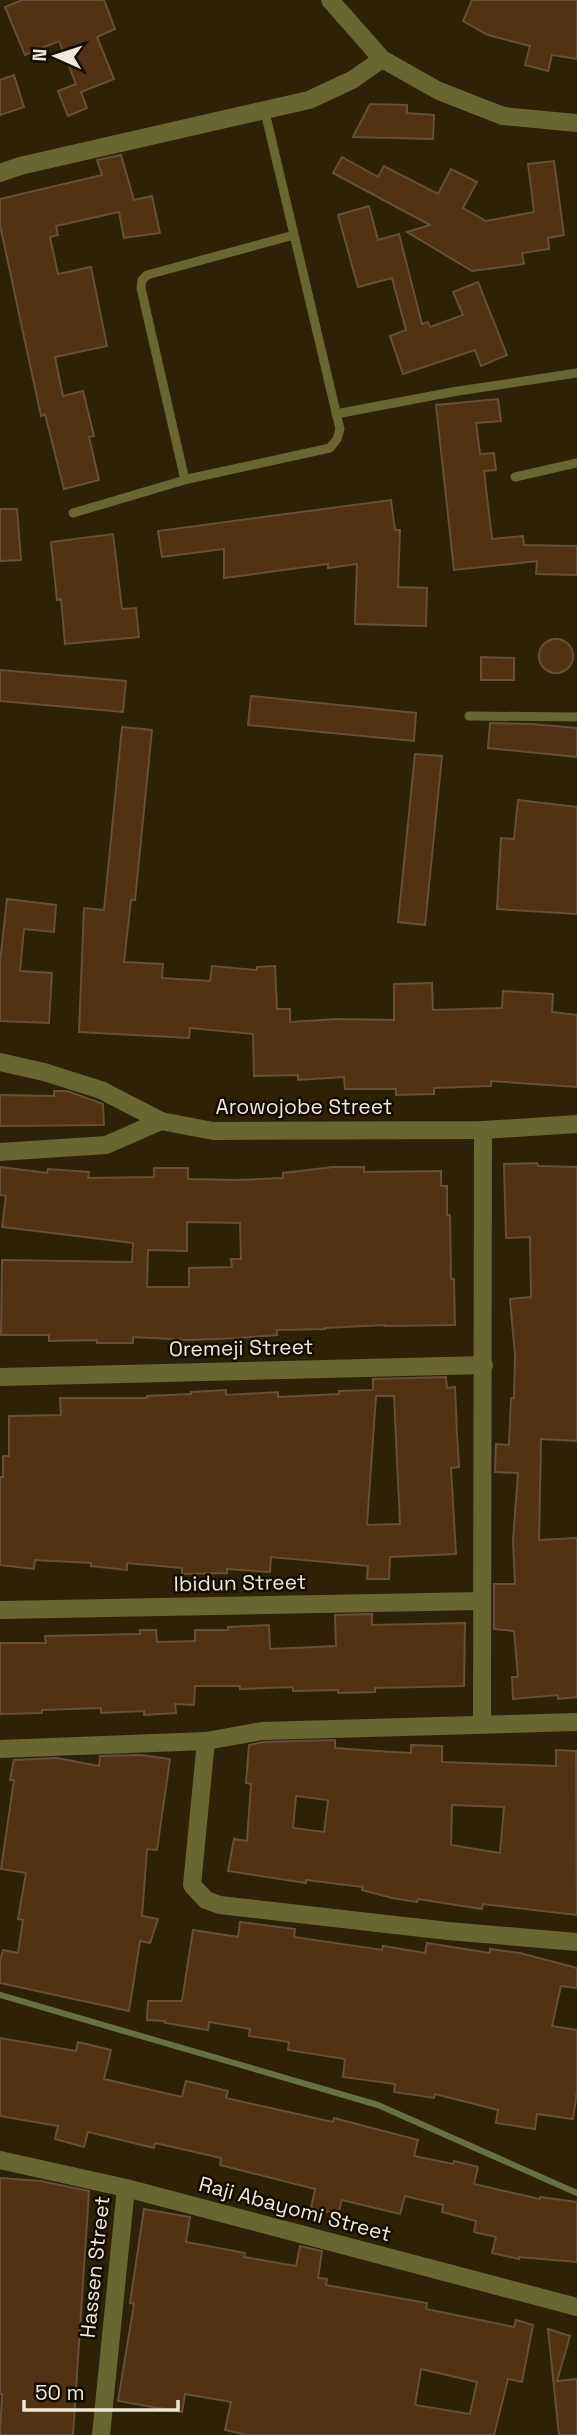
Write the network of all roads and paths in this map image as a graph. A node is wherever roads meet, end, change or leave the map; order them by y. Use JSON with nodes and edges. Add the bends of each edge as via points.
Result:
{"nodes":[{"id":1,"x":330,"y":0,"type":"edge"},
{"id":2,"x":382,"y":59,"type":"junction"},
{"id":3,"x":265,"y":112,"type":"junction"},
{"id":4,"x":577,"y":123,"type":"edge"},
{"id":5,"x":0,"y":173,"type":"edge"},
{"id":6,"x":294,"y":235,"type":"junction"},
{"id":7,"x":577,"y":373,"type":"edge"},
{"id":8,"x":336,"y":414,"type":"junction"},
{"id":9,"x":577,"y":463,"type":"edge"},
{"id":10,"x":515,"y":477,"type":"dead end"},
{"id":11,"x":188,"y":479,"type":"junction"},
{"id":12,"x":73,"y":513,"type":"dead end"},
{"id":13,"x":469,"y":716,"type":"dead end"},
{"id":14,"x":577,"y":717,"type":"edge"},
{"id":15,"x":0,"y":1062,"type":"edge"},
{"id":16,"x":161,"y":1121,"type":"junction"},
{"id":17,"x":577,"y":1124,"type":"edge"},
{"id":18,"x":483,"y":1130,"type":"junction"},
{"id":19,"x":0,"y":1152,"type":"edge"},
{"id":20,"x":484,"y":1365,"type":"junction"},
{"id":21,"x":0,"y":1377,"type":"edge"},
{"id":22,"x":481,"y":1601,"type":"junction"},
{"id":23,"x":0,"y":1610,"type":"edge"},
{"id":24,"x":577,"y":1722,"type":"edge"},
{"id":25,"x":482,"y":1723,"type":"junction"},
{"id":26,"x":206,"y":1741,"type":"junction"},
{"id":27,"x":0,"y":1749,"type":"edge"},
{"id":28,"x":577,"y":1942,"type":"edge"},
{"id":29,"x":0,"y":2161,"type":"edge"},
{"id":30,"x":126,"y":2188,"type":"junction"},
{"id":31,"x":577,"y":2307,"type":"edge"},
{"id":32,"x":103,"y":2435,"type":"edge"}],
"edges":[{"from":1,"to":2,"type":"street"},
{"from":2,"to":3,"type":"street","via":[[352,80],[309,100]]},
{"from":2,"to":4,"type":"street","via":[[439,91],[503,117]]},
{"from":3,"to":5,"type":"street"},
{"from":3,"to":6,"type":"lane"},
{"from":6,"to":8,"type":"lane"},
{"from":6,"to":11,"type":"lane","via":[[142,280]]},
{"from":7,"to":8,"type":"lane"},
{"from":8,"to":11,"type":"lane","via":[[340,429],[330,447]]},
{"from":9,"to":10,"type":"lane"},
{"from":11,"to":12,"type":"lane"},
{"from":13,"to":14,"type":"lane"},
{"from":15,"to":16,"type":"street","name":"Arowojobe Street","via":[[101,1090]]},
{"from":16,"to":18,"type":"street","name":"Arowojobe Street","via":[[214,1131]]},
{"from":16,"to":19,"type":"street","via":[[106,1145]]},
{"from":17,"to":18,"type":"street","name":"Arowojobe Street"},
{"from":18,"to":20,"type":"street"},
{"from":20,"to":21,"type":"street","name":"Oremeji Street"},
{"from":20,"to":22,"type":"street"},
{"from":22,"to":23,"type":"street","name":"Ibidun Street"},
{"from":22,"to":25,"type":"street"},
{"from":24,"to":25,"type":"street"},
{"from":25,"to":26,"type":"street","via":[[262,1731]]},
{"from":26,"to":27,"type":"street"},
{"from":26,"to":28,"type":"street","via":[[192,1885],[206,1900]]},
{"from":29,"to":30,"type":"street","name":"Raji Abayomi Street"},
{"from":30,"to":31,"type":"street","name":"Raji Abayomi Street"},
{"from":30,"to":32,"type":"street","name":"Hassen Street"}]}
